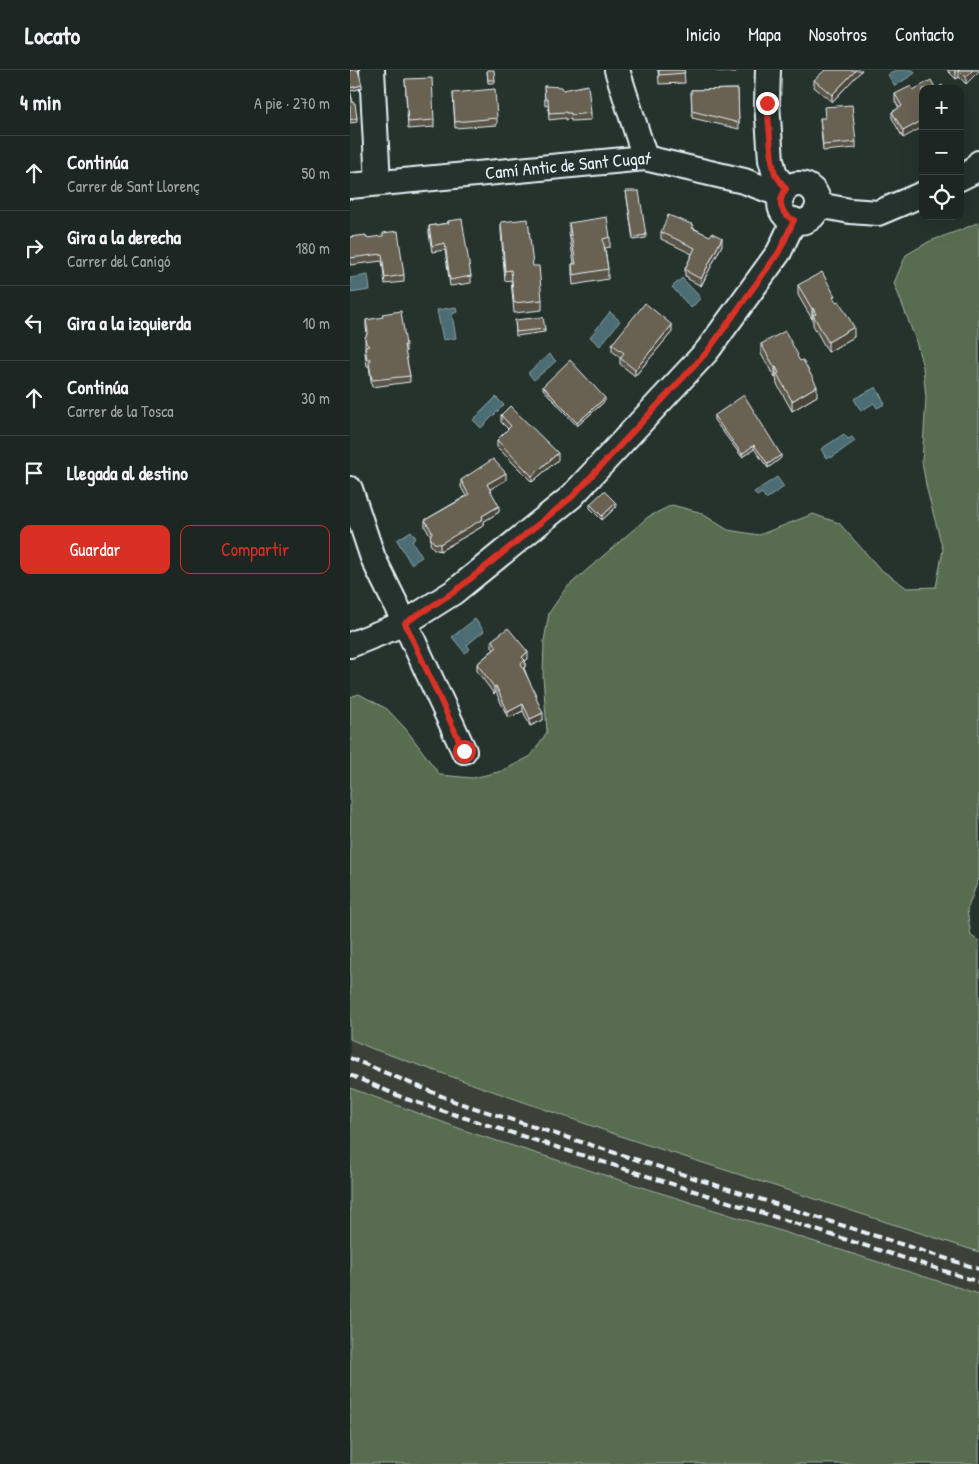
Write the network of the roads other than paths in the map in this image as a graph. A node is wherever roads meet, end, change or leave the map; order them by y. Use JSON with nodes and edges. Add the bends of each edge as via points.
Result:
{"nodes":[{"id":1,"x":372,"y":70,"type":"edge"},
{"id":2,"x":617,"y":70,"type":"edge"},
{"id":3,"x":768,"y":70,"type":"edge"},
{"id":4,"x":645,"y":158,"type":"junction"},
{"id":5,"x":979,"y":162,"type":"edge"},
{"id":6,"x":964,"y":176,"type":"edge"},
{"id":7,"x":378,"y":183,"type":"junction"},
{"id":8,"x":350,"y":186,"type":"edge"},
{"id":9,"x":784,"y":192,"type":"junction"},
{"id":10,"x":919,"y":196,"type":"edge"},
{"id":11,"x":818,"y":205,"type":"junction"},
{"id":12,"x":794,"y":220,"type":"junction"},
{"id":13,"x":350,"y":489,"type":"edge"},
{"id":14,"x":405,"y":623,"type":"junction"},
{"id":15,"x":350,"y":645,"type":"edge"},
{"id":16,"x":464,"y":751,"type":"dead end"}],
"edges":[{"from":1,"to":7,"type":"street"},
{"from":2,"to":4,"type":"street"},
{"from":3,"to":9,"type":"street","via":[[772,160]]},
{"from":4,"to":7,"type":"street","name":"Camí Antic de Sant Cugat"},
{"from":4,"to":9,"type":"street","name":"Camí Antic de Sant Cugat"},
{"from":5,"to":6,"type":"street","via":[[972,172]]},
{"from":7,"to":8,"type":"street","name":"Camí Antic de Sant Cugat"},
{"from":9,"to":11,"type":"street","via":[[792,185],[809,187],[816,195]]},
{"from":9,"to":12,"type":"street","via":[[783,212]]},
{"from":10,"to":11,"type":"street","via":[[878,213]]},
{"from":11,"to":12,"type":"street","via":[[805,221]]},
{"from":12,"to":14,"type":"street","via":[[779,252],[707,352],[572,497],[454,592]]},
{"from":13,"to":14,"type":"street","via":[[373,558]]},
{"from":14,"to":15,"type":"street"},
{"from":14,"to":16,"type":"street"}]}
